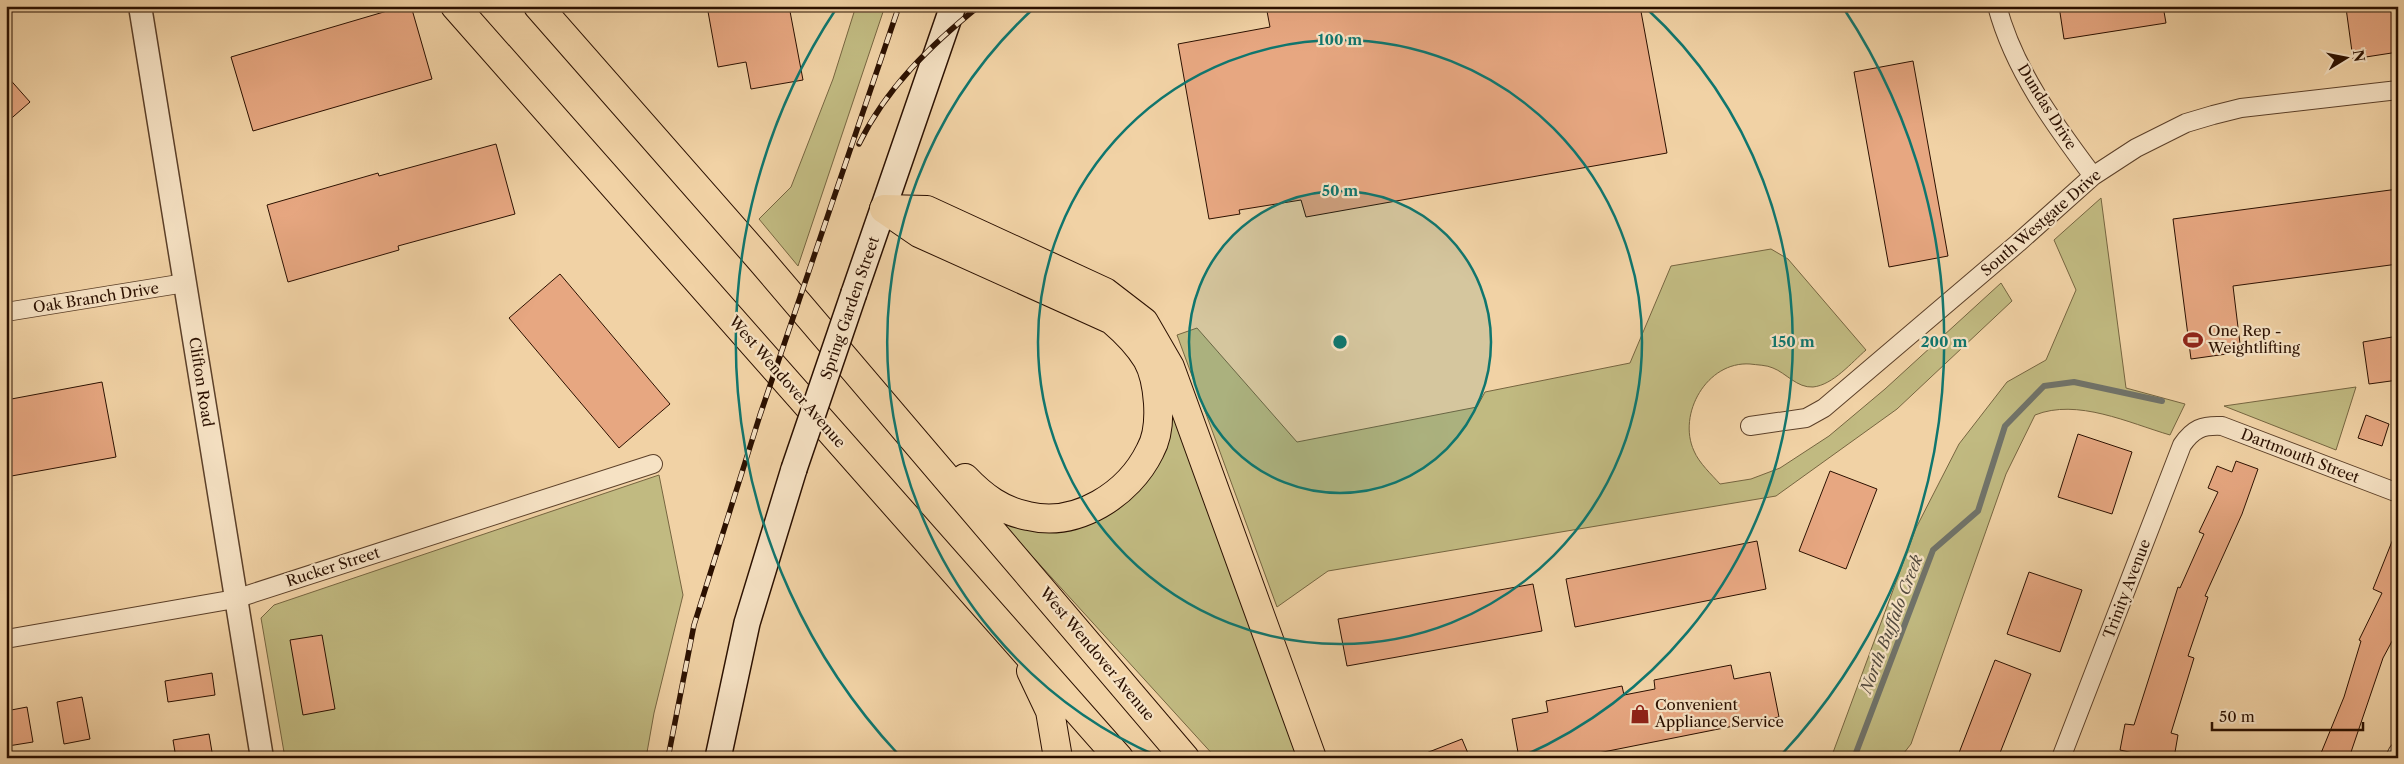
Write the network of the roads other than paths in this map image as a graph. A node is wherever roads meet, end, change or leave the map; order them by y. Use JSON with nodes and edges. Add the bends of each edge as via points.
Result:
{"nodes":[{"id":1,"x":140,"y":6,"type":"edge"},
{"id":2,"x":455,"y":6,"type":"edge"},
{"id":3,"x":538,"y":6,"type":"edge"},
{"id":4,"x":953,"y":6,"type":"edge"},
{"id":5,"x":1997,"y":6,"type":"edge"},
{"id":6,"x":2398,"y":90,"type":"edge"},
{"id":7,"x":2093,"y":176,"type":"junction"},
{"id":8,"x":884,"y":209,"type":"junction"},
{"id":9,"x":760,"y":259,"type":"junction"},
{"id":10,"x":185,"y":283,"type":"junction"},
{"id":11,"x":6,"y":312,"type":"edge"},
{"id":12,"x":1750,"y":426,"type":"dead end"},
{"id":13,"x":2201,"y":427,"type":"joint"},
{"id":14,"x":652,"y":464,"type":"dead end"},
{"id":15,"x":2398,"y":494,"type":"edge"},
{"id":16,"x":235,"y":599,"type":"junction"},
{"id":17,"x":6,"y":639,"type":"edge"},
{"id":18,"x":1021,"y":646,"type":"junction"},
{"id":19,"x":2398,"y":752,"type":"edge"},
{"id":20,"x":262,"y":758,"type":"edge"},
{"id":21,"x":718,"y":758,"type":"edge"},
{"id":22,"x":1058,"y":758,"type":"edge"},
{"id":23,"x":1120,"y":758,"type":"edge"},
{"id":24,"x":1185,"y":758,"type":"edge"},
{"id":25,"x":1312,"y":758,"type":"edge"},
{"id":26,"x":2061,"y":758,"type":"edge"},
{"id":27,"x":2396,"y":758,"type":"edge"}],
"edges":[{"from":1,"to":10,"type":"street","name":"Clifton Road"},
{"from":2,"to":18,"type":"highway","name":"West Wendover Avenue"},
{"from":3,"to":9,"type":"highway","name":"West Wendover Avenue"},
{"from":4,"to":8,"type":"main road","name":"Spring Garden Street"},
{"from":5,"to":7,"type":"street","name":"Dundas Drive","via":[[2026,78],[2057,128]]},
{"from":6,"to":7,"type":"street","name":"South Westgate Drive","via":[[2241,108],[2213,115],[2161,134]]},
{"from":7,"to":12,"type":"street","name":"South Westgate Drive","via":[[1824,408],[1806,418]]},
{"from":8,"to":9,"type":"highway","via":[[919,233],[1093,310],[1131,336],[1154,376],[1158,415],[1151,450],[1127,484],[1099,504],[1069,516],[1030,517],[1000,507],[960,474]]},
{"from":8,"to":21,"type":"main road","name":"Spring Garden Street","bridge":true,"via":[[794,468],[747,623]]},
{"from":8,"to":25,"type":"highway","via":[[927,210],[1105,292],[1144,322],[1170,367]]},
{"from":9,"to":24,"type":"highway","name":"West Wendover Avenue"},
{"from":10,"to":11,"type":"street","name":"Oak Branch Drive"},
{"from":10,"to":16,"type":"street","name":"Clifton Road"},
{"from":13,"to":15,"type":"street","name":"Dartmouth Street","via":[[2222,426]]},
{"from":13,"to":26,"type":"street","name":"Trinity Avenue","via":[[2191,432],[2182,445]]},
{"from":14,"to":16,"type":"street","name":"Rucker Street"},
{"from":16,"to":17,"type":"street","name":"Rucker Street"},
{"from":16,"to":20,"type":"street","name":"Clifton Road"},
{"from":18,"to":22,"type":"highway","via":[[1050,711]]},
{"from":18,"to":23,"type":"highway","name":"West Wendover Avenue"},
{"from":19,"to":27,"type":"street"}]}
